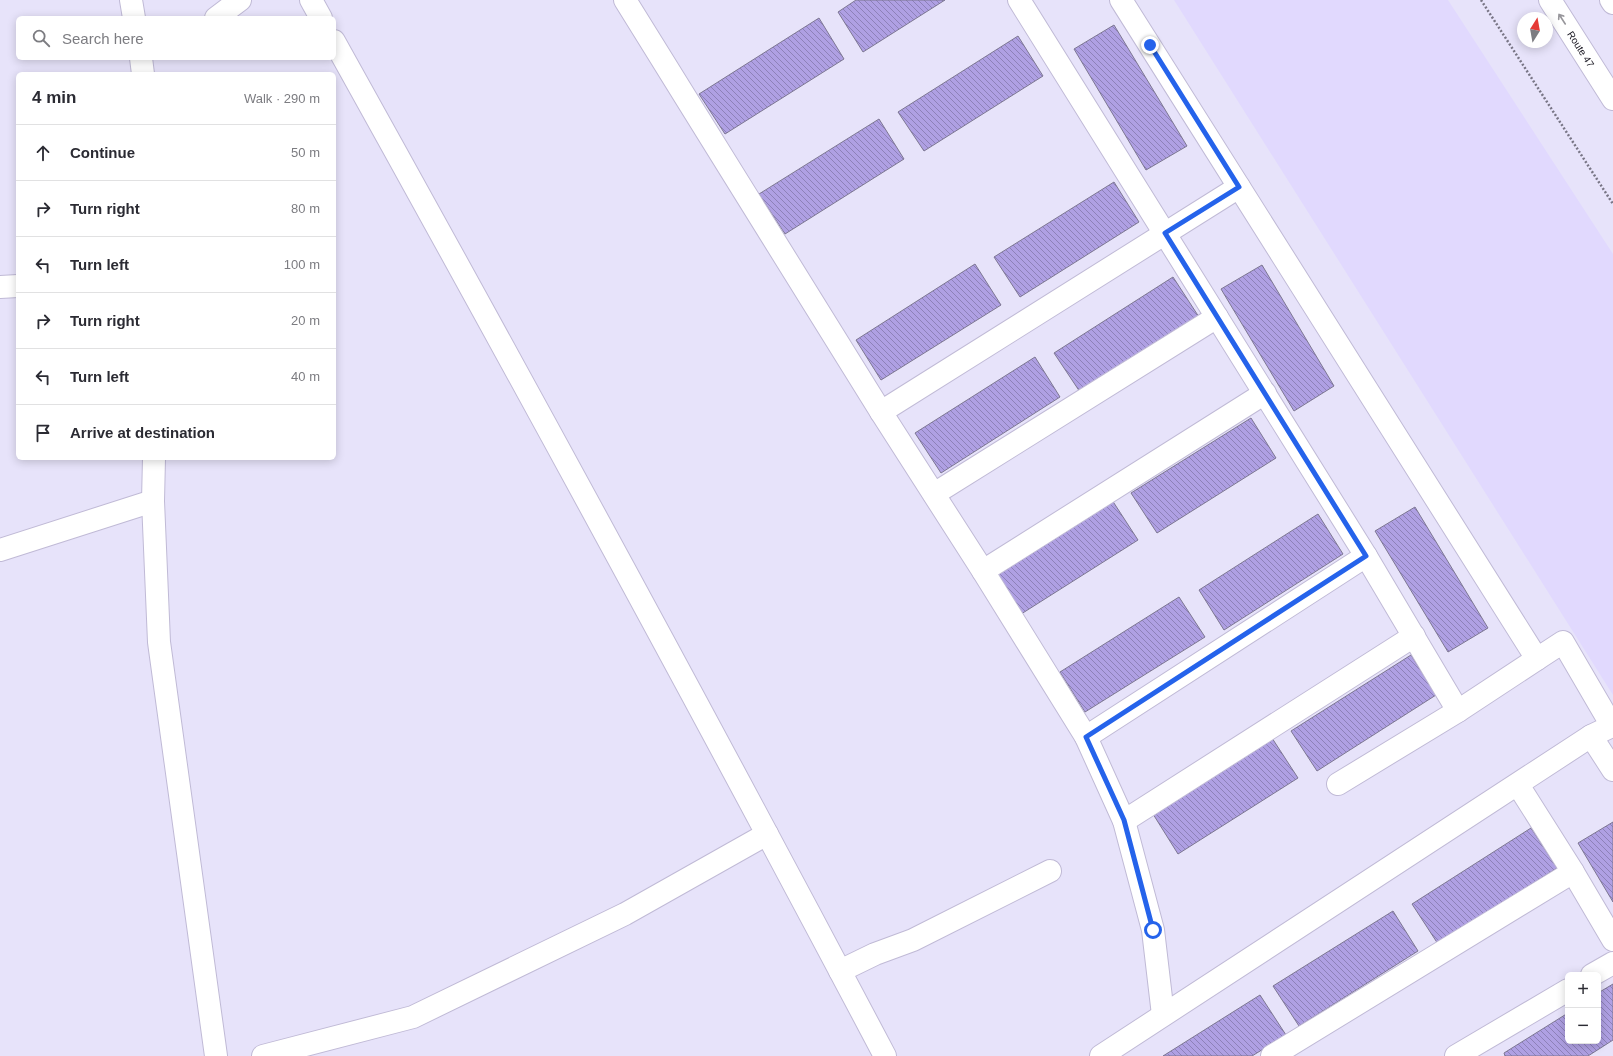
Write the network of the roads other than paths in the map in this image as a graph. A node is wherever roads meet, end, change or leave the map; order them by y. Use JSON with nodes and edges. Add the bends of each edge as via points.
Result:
{"nodes":[{"id":1,"x":131,"y":0,"type":"edge"},
{"id":2,"x":240,"y":0,"type":"edge"},
{"id":3,"x":311,"y":0,"type":"edge"},
{"id":4,"x":625,"y":0,"type":"edge"},
{"id":5,"x":1019,"y":0,"type":"edge"},
{"id":6,"x":1121,"y":0,"type":"edge"},
{"id":7,"x":1550,"y":0,"type":"edge"},
{"id":8,"x":1611,"y":0,"type":"edge"},
{"id":9,"x":1613,"y":3,"type":"edge"},
{"id":10,"x":134,"y":16,"type":"edge"},
{"id":11,"x":219,"y":16,"type":"edge"},
{"id":12,"x":320,"y":16,"type":"edge"},
{"id":13,"x":336,"y":45,"type":"edge"},
{"id":14,"x":1613,"y":99,"type":"edge"},
{"id":15,"x":1239,"y":187,"type":"junction"},
{"id":16,"x":1165,"y":233,"type":"junction"},
{"id":17,"x":16,"y":286,"type":"edge"},
{"id":18,"x":0,"y":287,"type":"edge"},
{"id":19,"x":1217,"y":317,"type":"junction"},
{"id":20,"x":1265,"y":393,"type":"junction"},
{"id":21,"x":881,"y":412,"type":"junction"},
{"id":22,"x":154,"y":460,"type":"edge"},
{"id":23,"x":934,"y":494,"type":"junction"},
{"id":24,"x":154,"y":501,"type":"junction"},
{"id":25,"x":0,"y":550,"type":"edge"},
{"id":26,"x":1366,"y":556,"type":"junction"},
{"id":27,"x":983,"y":571,"type":"junction"},
{"id":28,"x":1414,"y":636,"type":"junction"},
{"id":29,"x":1537,"y":659,"type":"junction"},
{"id":30,"x":1458,"y":711,"type":"junction"},
{"id":31,"x":1591,"y":736,"type":"junction"},
{"id":32,"x":1086,"y":737,"type":"junction"},
{"id":33,"x":1613,"y":770,"type":"edge"},
{"id":34,"x":1338,"y":784,"type":"dead end"},
{"id":35,"x":1518,"y":785,"type":"junction"},
{"id":36,"x":1124,"y":820,"type":"junction"},
{"id":37,"x":767,"y":834,"type":"junction"},
{"id":38,"x":1050,"y":871,"type":"dead end"},
{"id":39,"x":1572,"y":872,"type":"junction"},
{"id":40,"x":1613,"y":940,"type":"edge"},
{"id":41,"x":1613,"y":963,"type":"edge"},
{"id":42,"x":840,"y":972,"type":"junction"},
{"id":43,"x":1597,"y":972,"type":"edge"},
{"id":44,"x":1565,"y":992,"type":"edge"},
{"id":45,"x":1163,"y":1015,"type":"junction"},
{"id":46,"x":216,"y":1056,"type":"edge"},
{"id":47,"x":263,"y":1056,"type":"edge"},
{"id":48,"x":885,"y":1056,"type":"edge"},
{"id":49,"x":1102,"y":1056,"type":"edge"},
{"id":50,"x":1272,"y":1056,"type":"edge"},
{"id":51,"x":1456,"y":1056,"type":"edge"}],
"edges":[{"from":1,"to":10,"type":"street"},
{"from":2,"to":11,"type":"street"},
{"from":3,"to":12,"type":"street"},
{"from":4,"to":21,"type":"street"},
{"from":5,"to":16,"type":"street"},
{"from":6,"to":15,"type":"street"},
{"from":14,"to":7,"type":"street","name":"Route 47","one_way":true},
{"from":8,"to":9,"type":"street"},
{"from":13,"to":37,"type":"street","via":[[520,375]]},
{"from":15,"to":16,"type":"street"},
{"from":15,"to":29,"type":"street"},
{"from":16,"to":19,"type":"street"},
{"from":16,"to":21,"type":"street"},
{"from":17,"to":18,"type":"street"},
{"from":19,"to":20,"type":"street"},
{"from":19,"to":23,"type":"street"},
{"from":20,"to":26,"type":"street"},
{"from":20,"to":27,"type":"street"},
{"from":21,"to":23,"type":"street"},
{"from":22,"to":24,"type":"street"},
{"from":23,"to":27,"type":"street"},
{"from":24,"to":25,"type":"street"},
{"from":24,"to":46,"type":"street","via":[[159,642]]},
{"from":26,"to":28,"type":"street"},
{"from":26,"to":32,"type":"street"},
{"from":27,"to":32,"type":"street"},
{"from":28,"to":30,"type":"street"},
{"from":28,"to":36,"type":"street"},
{"from":29,"to":30,"type":"street"},
{"from":29,"to":31,"type":"street","via":[[1563,642],[1612,726]]},
{"from":30,"to":34,"type":"street"},
{"from":31,"to":33,"type":"street"},
{"from":31,"to":35,"type":"street"},
{"from":32,"to":36,"type":"street"},
{"from":35,"to":39,"type":"street"},
{"from":35,"to":45,"type":"street"},
{"from":36,"to":45,"type":"street","via":[[1153,930]]},
{"from":37,"to":42,"type":"street"},
{"from":37,"to":47,"type":"street","via":[[625,914],[413,1017]]},
{"from":38,"to":42,"type":"street","via":[[913,940],[875,954]]},
{"from":39,"to":40,"type":"street"},
{"from":39,"to":50,"type":"street"},
{"from":41,"to":43,"type":"street"},
{"from":42,"to":48,"type":"street"},
{"from":44,"to":51,"type":"street"},
{"from":45,"to":49,"type":"street"}]}
